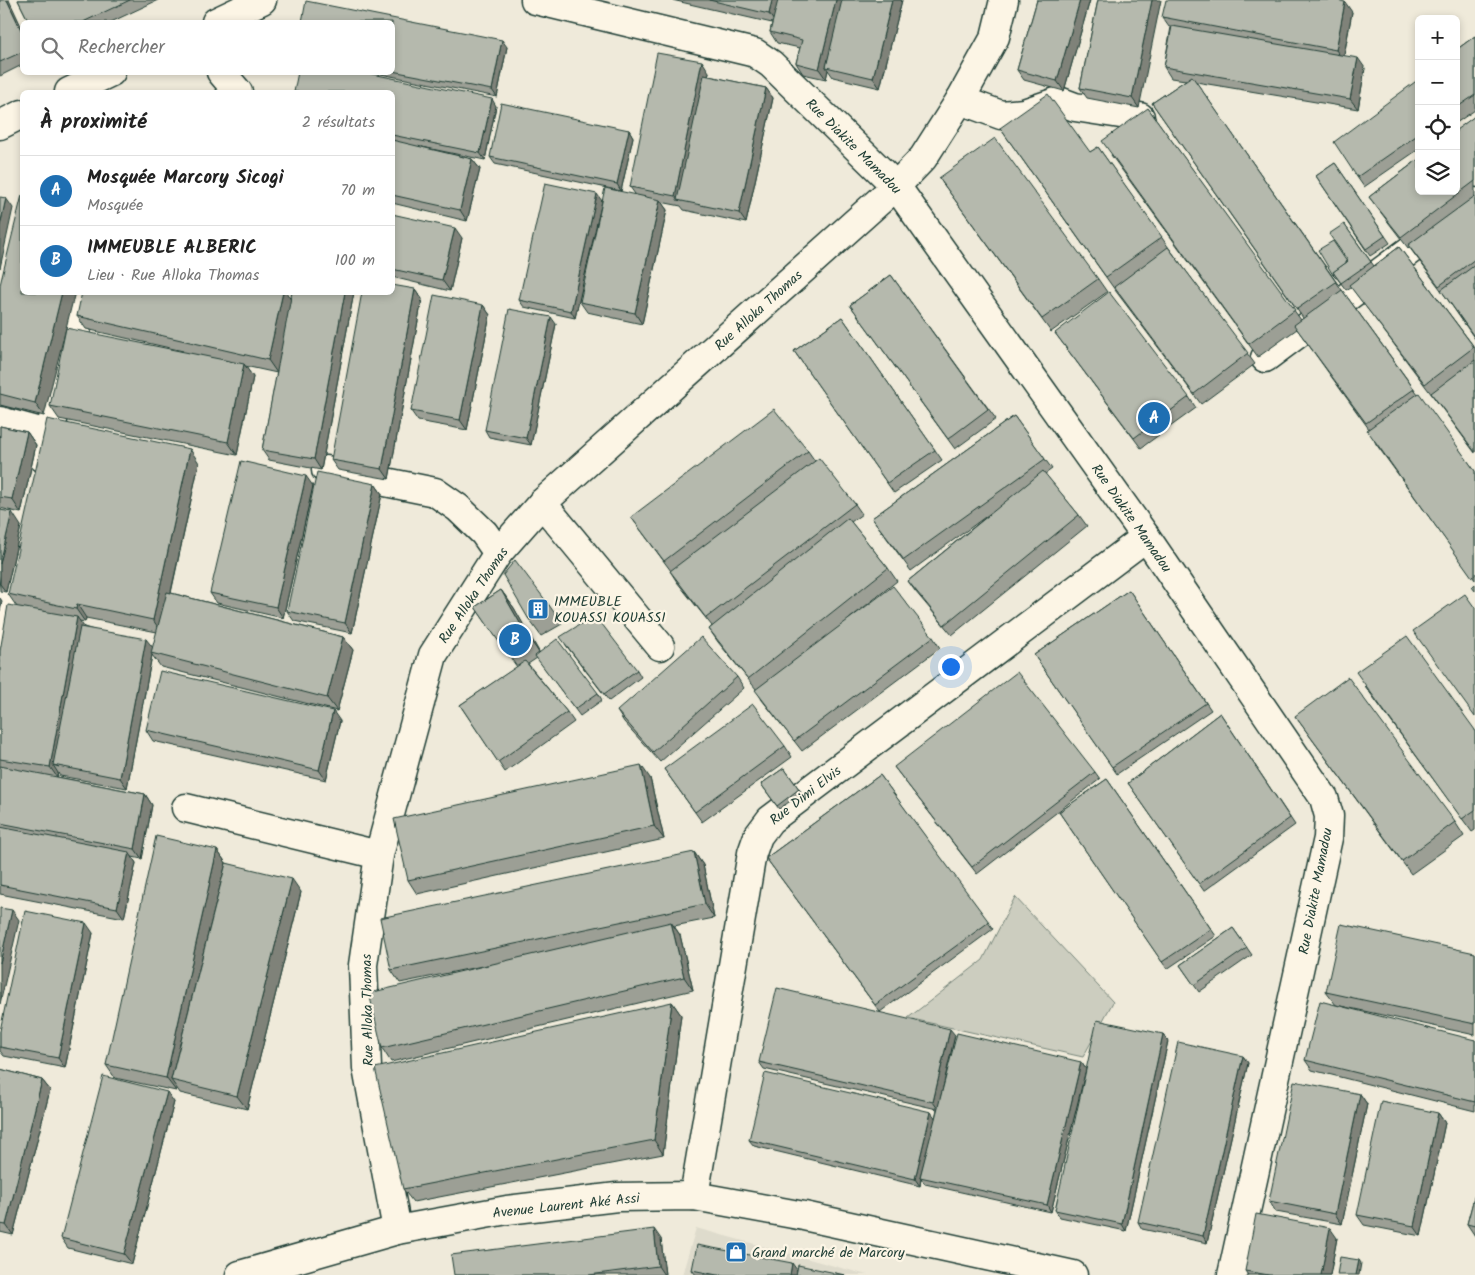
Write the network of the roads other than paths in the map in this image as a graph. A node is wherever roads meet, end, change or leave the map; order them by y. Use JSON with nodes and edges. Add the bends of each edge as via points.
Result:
{"nodes":[{"id":1,"x":262,"y":0,"type":"edge"},
{"id":2,"x":534,"y":0,"type":"edge"},
{"id":3,"x":1004,"y":0,"type":"edge"},
{"id":4,"x":220,"y":20,"type":"edge"},
{"id":5,"x":105,"y":75,"type":"edge"},
{"id":6,"x":224,"y":75,"type":"edge"},
{"id":7,"x":73,"y":90,"type":"edge"},
{"id":8,"x":236,"y":90,"type":"edge"},
{"id":9,"x":960,"y":100,"type":"junction"},
{"id":10,"x":20,"y":115,"type":"edge"},
{"id":11,"x":1140,"y":117,"type":"edge"},
{"id":12,"x":0,"y":125,"type":"edge"},
{"id":13,"x":896,"y":186,"type":"junction"},
{"id":14,"x":1475,"y":202,"type":"edge"},
{"id":15,"x":85,"y":295,"type":"edge"},
{"id":16,"x":1265,"y":358,"type":"edge"},
{"id":17,"x":0,"y":421,"type":"edge"},
{"id":18,"x":48,"y":434,"type":"junction"},
{"id":19,"x":326,"y":470,"type":"dead end"},
{"id":20,"x":37,"y":482,"type":"edge"},
{"id":21,"x":542,"y":503,"type":"junction"},
{"id":22,"x":1146,"y":537,"type":"junction"},
{"id":23,"x":24,"y":541,"type":"edge"},
{"id":24,"x":498,"y":553,"type":"junction"},
{"id":25,"x":660,"y":646,"type":"dead end"},
{"id":26,"x":0,"y":647,"type":"edge"},
{"id":27,"x":186,"y":808,"type":"dead end"},
{"id":28,"x":379,"y":855,"type":"junction"},
{"id":29,"x":694,"y":1196,"type":"junction"},
{"id":30,"x":397,"y":1230,"type":"junction"},
{"id":31,"x":278,"y":1270,"type":"edge"},
{"id":32,"x":240,"y":1275,"type":"edge"},
{"id":33,"x":1073,"y":1275,"type":"edge"},
{"id":34,"x":1232,"y":1275,"type":"edge"}],
"edges":[{"from":1,"to":4,"type":"street"},
{"from":2,"to":13,"type":"street","name":"Rue Diakite Mamadou","via":[[755,53],[771,64]]},
{"from":3,"to":9,"type":"street","name":"Rue Alloka Thomas","via":[[995,36]]},
{"from":5,"to":7,"type":"street"},
{"from":6,"to":8,"type":"street"},
{"from":9,"to":11,"type":"street","via":[[1001,115],[1024,113],[1059,101],[1075,107]]},
{"from":9,"to":13,"type":"street","name":"Rue Alloka Thomas","via":[[923,158]]},
{"from":10,"to":12,"type":"street"},
{"from":13,"to":21,"type":"street","name":"Rue Alloka Thomas"},
{"from":13,"to":22,"type":"street","name":"Rue Diakite Mamadou"},
{"from":14,"to":16,"type":"street"},
{"from":15,"to":18,"type":"street"},
{"from":17,"to":18,"type":"street"},
{"from":18,"to":20,"type":"street"},
{"from":19,"to":24,"type":"street","via":[[435,492],[484,533]]},
{"from":21,"to":24,"type":"street","name":"Rue Alloka Thomas"},
{"from":21,"to":25,"type":"street"},
{"from":22,"to":29,"type":"street","name":"Rue Dimi Elvis","via":[[770,820],[758,836],[752,853]]},
{"from":22,"to":34,"type":"street","name":"Rue Diakite Mamadou","via":[[1324,798],[1329,816],[1328,838]]},
{"from":23,"to":26,"type":"street"},
{"from":24,"to":28,"type":"street","name":"Rue Alloka Thomas","via":[[433,655]]},
{"from":27,"to":28,"type":"street"},
{"from":28,"to":30,"type":"street","name":"Rue Alloka Thomas","via":[[363,965],[367,1068]]},
{"from":29,"to":30,"type":"street","name":"Avenue Laurent Aké Assi","via":[[617,1196],[507,1210]]},
{"from":29,"to":33,"type":"street","name":"Avenue Laurent Aké Assi","via":[[804,1216]]},
{"from":30,"to":31,"type":"street","name":"Avenue Laurent Aké Assi"},
{"from":31,"to":32,"type":"street","name":"Avenue Laurent Aké Assi"}]}
